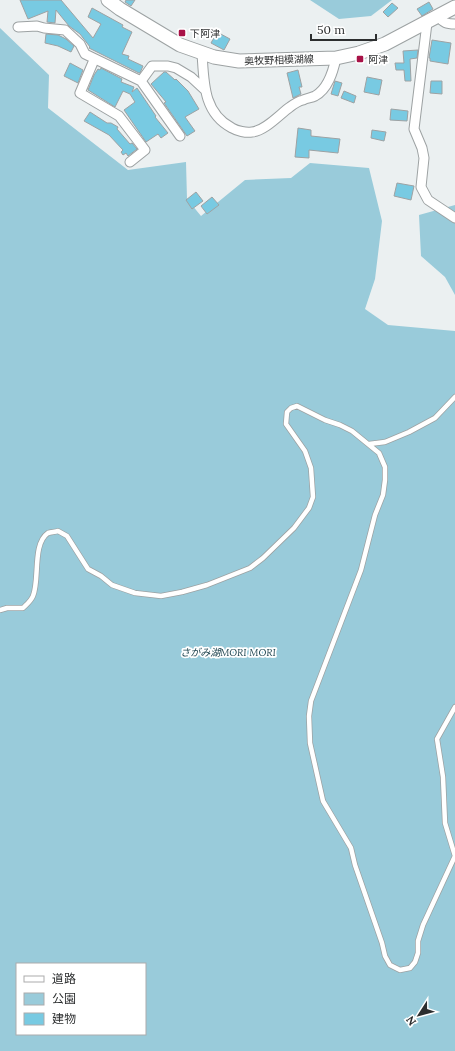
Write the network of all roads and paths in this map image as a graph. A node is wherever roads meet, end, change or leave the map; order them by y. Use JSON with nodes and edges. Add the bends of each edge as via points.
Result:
{"nodes":[{"id":1,"x":108,"y":0,"type":"edge"},
{"id":2,"x":455,"y":7,"type":"edge"},
{"id":3,"x":432,"y":20,"type":"junction"},
{"id":4,"x":455,"y":24,"type":"edge"},
{"id":5,"x":18,"y":27,"type":"dead end"},
{"id":6,"x":202,"y":53,"type":"junction"},
{"id":7,"x":336,"y":58,"type":"junction"},
{"id":8,"x":94,"y":60,"type":"junction"},
{"id":9,"x":141,"y":81,"type":"junction"},
{"id":10,"x":205,"y":90,"type":"junction"},
{"id":11,"x":180,"y":136,"type":"dead end"},
{"id":12,"x":130,"y":162,"type":"dead end"},
{"id":13,"x":455,"y":218,"type":"edge"},
{"id":14,"x":455,"y":397,"type":"edge"},
{"id":15,"x":369,"y":444,"type":"junction"},
{"id":16,"x":0,"y":610,"type":"edge"},
{"id":17,"x":455,"y":707,"type":"edge"}],
"edges":[{"from":1,"to":6,"type":"main road","name":"奥牧野相模湖線","via":[[166,37]]},
{"from":2,"to":3,"type":"main road","name":"奥牧野相模湖線"},
{"from":3,"to":4,"type":"street"},
{"from":3,"to":7,"type":"main road","name":"奥牧野相模湖線","via":[[385,44]]},
{"from":3,"to":13,"type":"street","via":[[414,129],[424,158],[421,187],[428,200]]},
{"from":5,"to":8,"type":"street","via":[[37,26],[65,30],[80,44],[85,54]]},
{"from":6,"to":7,"type":"main road","name":"奥牧野相模湖線","via":[[214,58],[239,61]]},
{"from":6,"to":10,"type":"street"},
{"from":7,"to":10,"type":"street","via":[[334,70],[324,89],[314,97],[291,106],[272,122],[253,132],[236,130],[223,123],[213,112]]},
{"from":8,"to":9,"type":"street"},
{"from":8,"to":12,"type":"street","via":[[80,93],[119,116],[145,150]]},
{"from":9,"to":10,"type":"street","via":[[152,66],[168,66],[184,72]]},
{"from":9,"to":11,"type":"street"},
{"from":14,"to":15,"type":"lane","via":[[435,418],[409,432]]},
{"from":15,"to":16,"type":"lane","via":[[340,425],[297,406],[291,408],[287,412],[286,424],[305,450],[311,468],[313,497],[309,508],[294,528],[250,568],[182,592],[161,596],[135,593],[112,585],[88,569],[67,536],[58,531],[49,533],[40,544],[35,585],[30,601],[23,608]]},
{"from":15,"to":17,"type":"lane","via":[[379,453],[385,467],[383,495],[375,515],[361,570],[310,702],[310,743],[323,800],[351,848],[385,956],[390,965],[400,970],[410,968],[416,962],[423,924],[455,856],[445,823],[443,777],[437,739]]}]}
